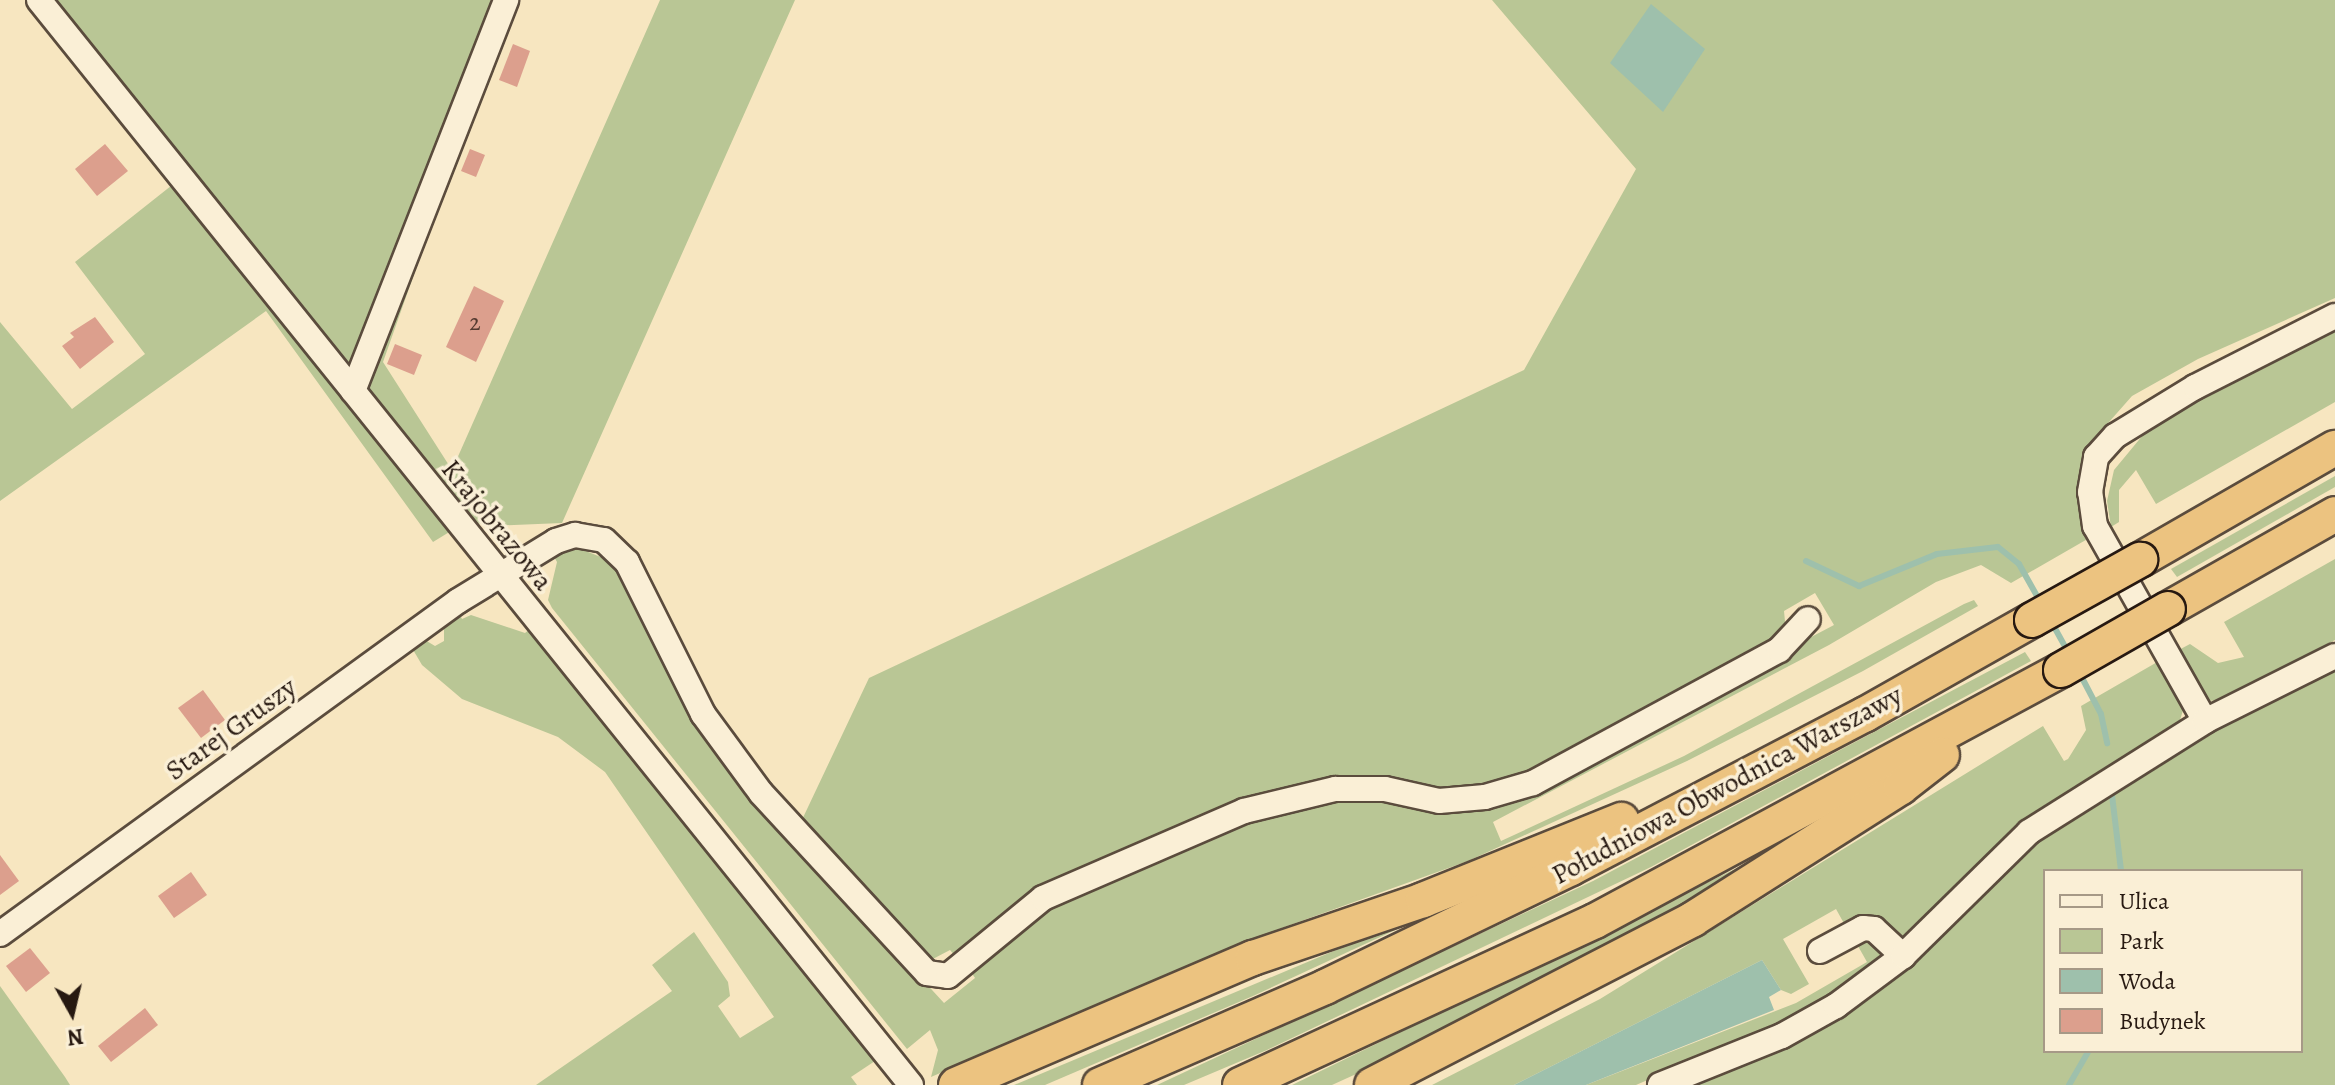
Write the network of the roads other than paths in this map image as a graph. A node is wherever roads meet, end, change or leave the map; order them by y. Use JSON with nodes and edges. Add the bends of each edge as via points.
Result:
{"nodes":[{"id":1,"x":39,"y":0,"type":"edge"},
{"id":2,"x":506,"y":0,"type":"edge"},
{"id":3,"x":2335,"y":316,"type":"edge"},
{"id":4,"x":353,"y":391,"type":"junction"},
{"id":5,"x":2335,"y":448,"type":"edge"},
{"id":6,"x":2335,"y":514,"type":"edge"},
{"id":7,"x":501,"y":576,"type":"junction"},
{"id":8,"x":1808,"y":619,"type":"dead end"},
{"id":9,"x":2335,"y":656,"type":"edge"},
{"id":10,"x":2023,"y":691,"type":"junction"},
{"id":11,"x":1864,"y":715,"type":"junction"},
{"id":12,"x":2205,"y":721,"type":"junction"},
{"id":13,"x":0,"y":934,"type":"edge"},
{"id":14,"x":1820,"y":951,"type":"dead end"},
{"id":15,"x":1903,"y":956,"type":"junction"},
{"id":16,"x":908,"y":1082,"type":"edge"},
{"id":17,"x":956,"y":1085,"type":"edge"},
{"id":18,"x":1100,"y":1085,"type":"edge"},
{"id":19,"x":1240,"y":1085,"type":"edge"},
{"id":20,"x":1372,"y":1085,"type":"edge"},
{"id":21,"x":1660,"y":1085,"type":"edge"}],
"edges":[{"from":1,"to":4,"type":"street","name":"Krajobrazowa"},
{"from":2,"to":4,"type":"street"},
{"from":3,"to":12,"type":"street","via":[[2195,387],[2115,436],[2096,457],[2090,492],[2095,526]]},
{"from":4,"to":7,"type":"street","name":"Krajobrazowa"},
{"from":5,"to":11,"type":"highway","name":"Południowa Obwodnica Warszawy","bridge":true},
{"from":6,"to":10,"type":"highway","name":"Południowa Obwodnica Warszawy","bridge":true},
{"from":7,"to":8,"type":"street","name":"Starej Gruszy","via":[[575,535],[604,540],[618,550],[684,680],[729,753],[927,973],[948,976],[1043,898],[1253,808],[1335,789],[1385,789],[1439,801],[1485,797],[1533,783],[1779,650]]},
{"from":7,"to":13,"type":"street","name":"Starej Gruszy","via":[[458,601]]},
{"from":7,"to":16,"type":"street","name":"Krajobrazowa"},
{"from":9,"to":12,"type":"street"},
{"from":10,"to":19,"type":"highway","name":"Południowa Obwodnica Warszawy","via":[[1595,921]]},
{"from":10,"to":20,"type":"highway","via":[[1901,787],[1734,896],[1543,1001]]},
{"from":11,"to":17,"type":"highway","via":[[1538,854],[1165,993]]},
{"from":11,"to":18,"type":"highway","name":"Południowa Obwodnica Warszawy","via":[[1481,912]]},
{"from":12,"to":15,"type":"street","via":[[2029,832]]},
{"from":14,"to":15,"type":"street","via":[[1863,928],[1874,929]]},
{"from":15,"to":21,"type":"street","via":[[1836,1006],[1782,1036]]}]}
